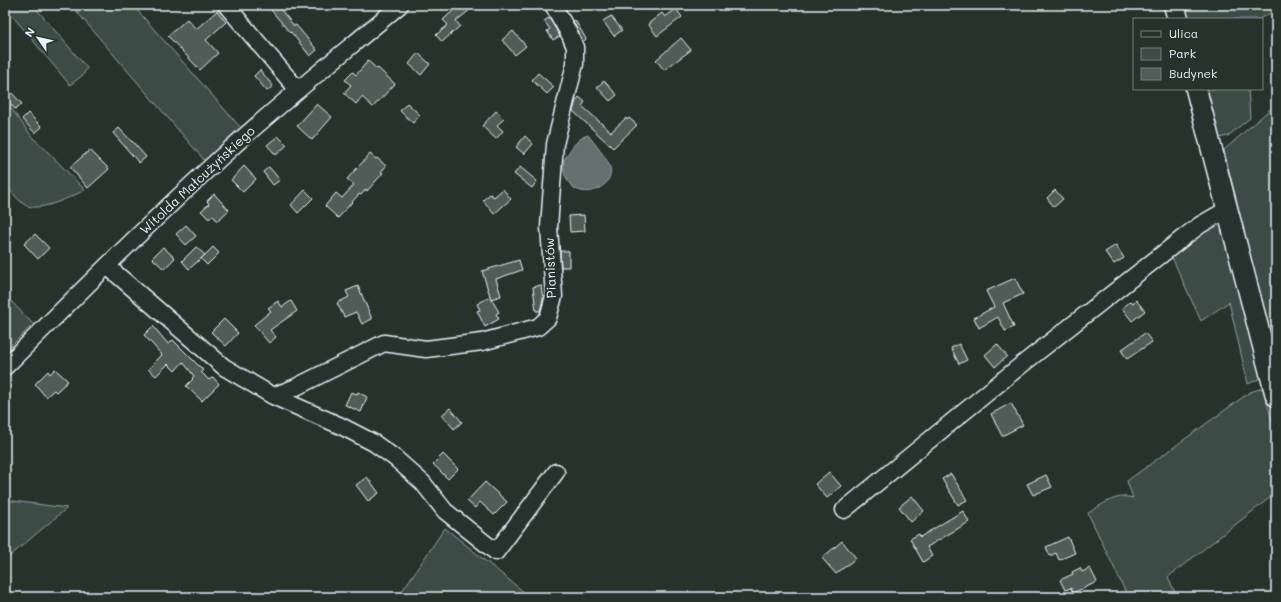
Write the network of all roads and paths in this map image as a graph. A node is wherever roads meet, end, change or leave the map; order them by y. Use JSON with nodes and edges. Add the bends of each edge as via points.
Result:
{"nodes":[{"id":1,"x":226,"y":5,"type":"edge"},
{"id":2,"x":400,"y":5,"type":"edge"},
{"id":3,"x":553,"y":5,"type":"edge"},
{"id":4,"x":1174,"y":5,"type":"edge"},
{"id":5,"x":1178,"y":18,"type":"edge"},
{"id":6,"x":298,"y":90,"type":"junction"},
{"id":7,"x":1196,"y":90,"type":"edge"},
{"id":8,"x":1228,"y":209,"type":"junction"},
{"id":9,"x":107,"y":266,"type":"junction"},
{"id":10,"x":5,"y":367,"type":"edge"},
{"id":11,"x":273,"y":396,"type":"junction"},
{"id":12,"x":1276,"y":396,"type":"edge"},
{"id":13,"x":556,"y":472,"type":"dead end"},
{"id":14,"x":844,"y":510,"type":"dead end"}],
"edges":[{"from":1,"to":6,"type":"street"},
{"from":2,"to":6,"type":"street","name":"Witolda Małcużyńskiego"},
{"from":3,"to":11,"type":"street","name":"Pianistów","via":[[575,47],[575,64],[555,144],[549,227],[554,296],[548,318],[538,327],[482,342],[426,348],[384,343]]},
{"from":4,"to":5,"type":"main road"},
{"from":6,"to":9,"type":"street","name":"Witolda Małcużyńskiego","via":[[203,174]]},
{"from":7,"to":8,"type":"main road"},
{"from":8,"to":12,"type":"main road"},
{"from":8,"to":14,"type":"street","via":[[1184,237],[1020,366]]},
{"from":9,"to":10,"type":"street","name":"Witolda Małcużyńskiego"},
{"from":9,"to":11,"type":"street","via":[[224,367]]},
{"from":11,"to":13,"type":"street","via":[[374,443],[423,483],[445,511],[496,552]]}]}
